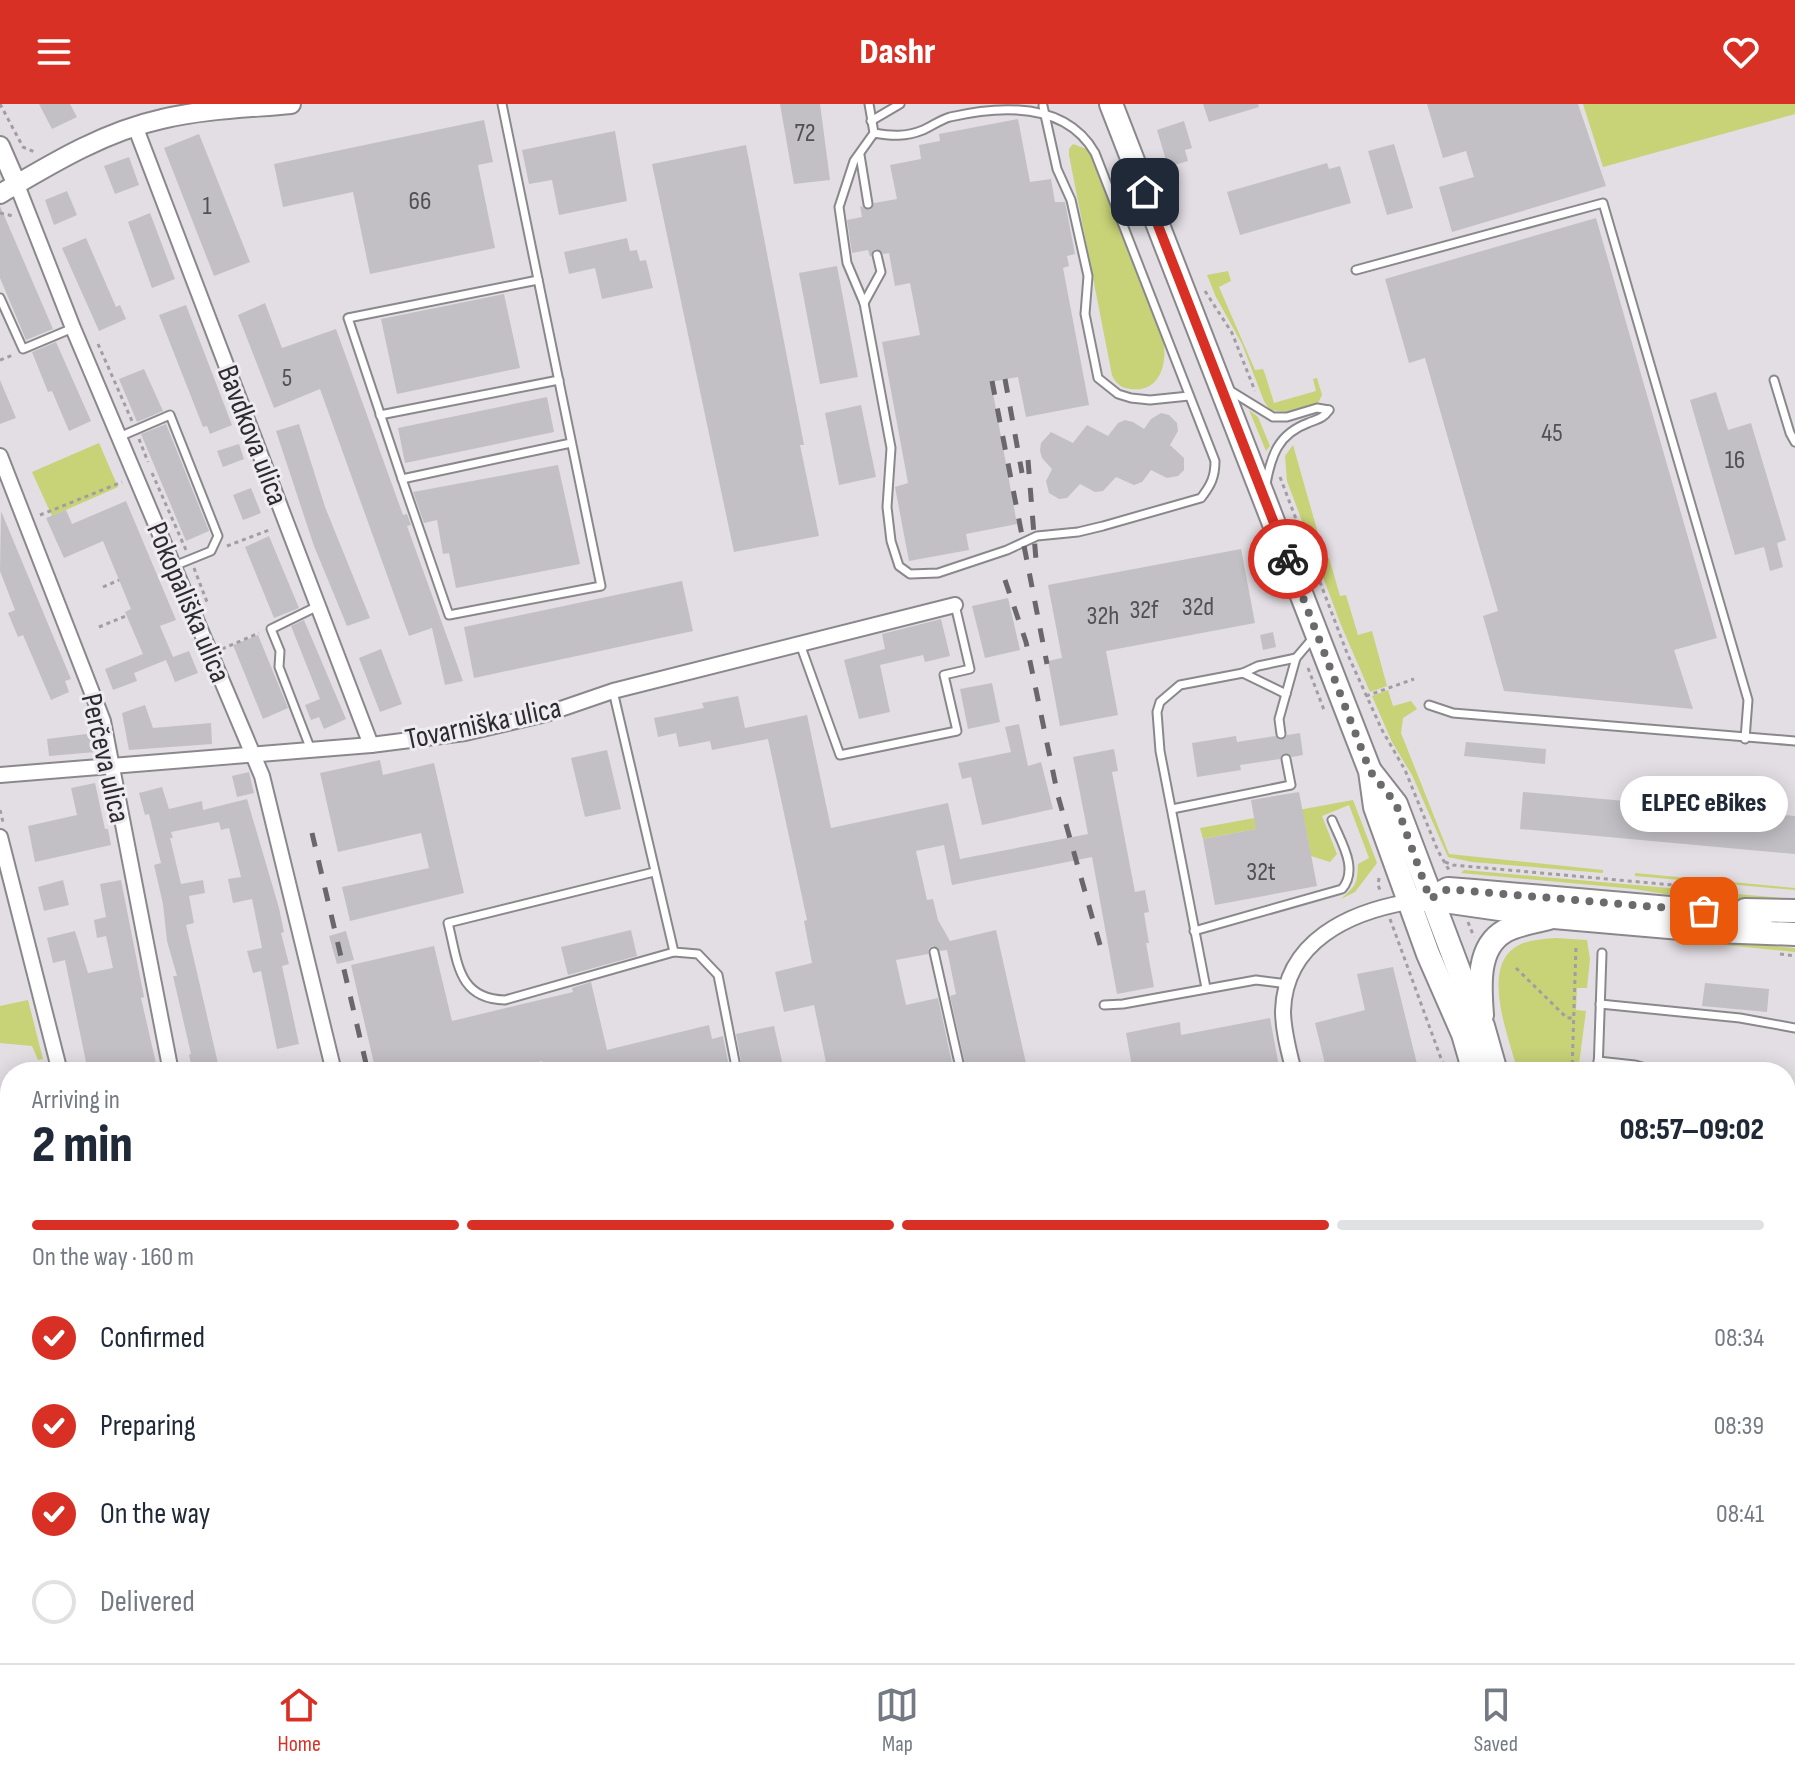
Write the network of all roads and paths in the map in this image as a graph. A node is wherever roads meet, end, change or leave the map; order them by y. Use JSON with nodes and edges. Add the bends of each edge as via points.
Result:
{"nodes":[{"id":1,"x":0,"y":104,"type":"edge"},
{"id":2,"x":291,"y":104,"type":"edge"},
{"id":3,"x":502,"y":104,"type":"edge"},
{"id":4,"x":869,"y":104,"type":"edge"},
{"id":5,"x":900,"y":104,"type":"edge"},
{"id":6,"x":1111,"y":104,"type":"edge"},
{"id":7,"x":1042,"y":105,"type":"edge"},
{"id":8,"x":167,"y":111,"type":"edge"},
{"id":9,"x":871,"y":121,"type":"junction"},
{"id":10,"x":135,"y":126,"type":"junction"},
{"id":11,"x":874,"y":133,"type":"junction"},
{"id":12,"x":0,"y":146,"type":"edge"},
{"id":13,"x":29,"y":151,"type":"dead end"},
{"id":14,"x":860,"y":155,"type":"junction"},
{"id":15,"x":17,"y":185,"type":"junction"},
{"id":16,"x":0,"y":194,"type":"edge"},
{"id":17,"x":868,"y":204,"type":"dead end"},
{"id":18,"x":0,"y":212,"type":"edge"},
{"id":19,"x":13,"y":216,"type":"dead end"},
{"id":20,"x":877,"y":255,"type":"dead end"},
{"id":21,"x":1356,"y":270,"type":"dead end"},
{"id":22,"x":538,"y":280,"type":"junction"},
{"id":23,"x":1210,"y":295,"type":"dead end"},
{"id":24,"x":0,"y":298,"type":"edge"},
{"id":25,"x":864,"y":303,"type":"junction"},
{"id":26,"x":73,"y":328,"type":"junction"},
{"id":27,"x":559,"y":380,"type":"junction"},
{"id":28,"x":1774,"y":380,"type":"dead end"},
{"id":29,"x":1222,"y":387,"type":"junction"},
{"id":30,"x":1256,"y":395,"type":"dead end"},
{"id":31,"x":1189,"y":396,"type":"junction"},
{"id":32,"x":380,"y":415,"type":"junction"},
{"id":33,"x":119,"y":437,"type":"junction"},
{"id":34,"x":1795,"y":442,"type":"edge"},
{"id":35,"x":571,"y":443,"type":"junction"},
{"id":36,"x":0,"y":456,"type":"edge"},
{"id":37,"x":1279,"y":470,"type":"dead end"},
{"id":38,"x":136,"y":476,"type":"junction"},
{"id":39,"x":402,"y":479,"type":"junction"},
{"id":40,"x":1264,"y":497,"type":"junction"},
{"id":41,"x":25,"y":521,"type":"junction"},
{"id":42,"x":286,"y":523,"type":"junction"},
{"id":43,"x":216,"y":544,"type":"junction"},
{"id":44,"x":174,"y":566,"type":"junction"},
{"id":45,"x":119,"y":580,"type":"dead end"},
{"id":46,"x":103,"y":587,"type":"dead end"},
{"id":47,"x":955,"y":605,"type":"joint"},
{"id":48,"x":318,"y":606,"type":"junction"},
{"id":49,"x":126,"y":616,"type":"dead end"},
{"id":50,"x":99,"y":627,"type":"dead end"},
{"id":51,"x":271,"y":629,"type":"junction"},
{"id":52,"x":1316,"y":634,"type":"junction"},
{"id":53,"x":800,"y":644,"type":"junction"},
{"id":54,"x":211,"y":653,"type":"junction"},
{"id":55,"x":1296,"y":658,"type":"junction"},
{"id":56,"x":1306,"y":664,"type":"dead end"},
{"id":57,"x":1243,"y":673,"type":"junction"},
{"id":58,"x":1414,"y":679,"type":"dead end"},
{"id":59,"x":613,"y":691,"type":"junction"},
{"id":60,"x":1286,"y":694,"type":"junction"},
{"id":61,"x":1366,"y":696,"type":"junction"},
{"id":62,"x":1429,"y":705,"type":"dead end"},
{"id":63,"x":1327,"y":717,"type":"dead end"},
{"id":64,"x":1281,"y":734,"type":"dead end"},
{"id":65,"x":1745,"y":739,"type":"junction"},
{"id":66,"x":1795,"y":741,"type":"edge"},
{"id":67,"x":371,"y":745,"type":"junction"},
{"id":68,"x":311,"y":750,"type":"junction"},
{"id":69,"x":254,"y":754,"type":"junction"},
{"id":70,"x":1286,"y":759,"type":"dead end"},
{"id":71,"x":112,"y":768,"type":"junction"},
{"id":72,"x":0,"y":775,"type":"edge"},
{"id":73,"x":1172,"y":809,"type":"junction"},
{"id":74,"x":1332,"y":820,"type":"dead end"},
{"id":75,"x":0,"y":837,"type":"edge"},
{"id":76,"x":1445,"y":861,"type":"junction"},
{"id":77,"x":1382,"y":871,"type":"dead end"},
{"id":78,"x":654,"y":872,"type":"junction"},
{"id":79,"x":1450,"y":873,"type":"dead end"},
{"id":80,"x":1379,"y":889,"type":"dead end"},
{"id":81,"x":1748,"y":891,"type":"dead end"},
{"id":82,"x":1419,"y":900,"type":"junction"},
{"id":83,"x":1704,"y":911,"type":"junction"},
{"id":84,"x":1795,"y":911,"type":"edge"},
{"id":85,"x":1554,"y":917,"type":"junction"},
{"id":86,"x":1795,"y":921,"type":"edge"},
{"id":87,"x":1391,"y":922,"type":"dead end"},
{"id":88,"x":1194,"y":931,"type":"junction"},
{"id":89,"x":1715,"y":931,"type":"junction"},
{"id":90,"x":1795,"y":934,"type":"edge"},
{"id":91,"x":1795,"y":944,"type":"edge"},
{"id":92,"x":1576,"y":945,"type":"dead end"},
{"id":93,"x":674,"y":952,"type":"junction"},
{"id":94,"x":934,"y":952,"type":"dead end"},
{"id":95,"x":1602,"y":953,"type":"dead end"},
{"id":96,"x":1516,"y":968,"type":"dead end"},
{"id":97,"x":1288,"y":984,"type":"junction"},
{"id":98,"x":1206,"y":988,"type":"junction"},
{"id":99,"x":1600,"y":1004,"type":"junction"},
{"id":100,"x":1104,"y":1005,"type":"dead end"},
{"id":101,"x":1572,"y":1018,"type":"junction"},
{"id":102,"x":1795,"y":1028,"type":"edge"},
{"id":103,"x":1473,"y":1030,"type":"junction"},
{"id":104,"x":1598,"y":1061,"type":"joint"},
{"id":105,"x":57,"y":1062,"type":"edge"},
{"id":106,"x":169,"y":1062,"type":"edge"},
{"id":107,"x":332,"y":1062,"type":"edge"},
{"id":108,"x":735,"y":1062,"type":"edge"},
{"id":109,"x":959,"y":1062,"type":"edge"},
{"id":110,"x":1292,"y":1062,"type":"edge"},
{"id":111,"x":1443,"y":1062,"type":"edge"},
{"id":112,"x":1474,"y":1062,"type":"edge"},
{"id":113,"x":1491,"y":1062,"type":"edge"},
{"id":114,"x":1572,"y":1062,"type":"edge"},
{"id":115,"x":1607,"y":1062,"type":"edge"}],
"edges":[{"from":1,"to":13,"type":"path"},
{"from":2,"to":8,"type":"street"},
{"from":3,"to":22,"type":"lane"},
{"from":4,"to":9,"type":"lane"},
{"from":5,"to":9,"type":"lane"},
{"from":6,"to":29,"type":"main road"},
{"from":7,"to":11,"type":"lane","via":[[947,117],[895,137]]},
{"from":7,"to":31,"type":"lane","via":[[1064,113],[1087,136]]},
{"from":7,"to":31,"type":"lane","via":[[1088,276],[1085,314],[1098,378],[1131,398]]},
{"from":8,"to":10,"type":"street"},
{"from":9,"to":11,"type":"lane"},
{"from":10,"to":15,"type":"street","via":[[96,141]]},
{"from":10,"to":42,"type":"street","name":"Bavdkova ulica"},
{"from":11,"to":14,"type":"lane"},
{"from":12,"to":15,"type":"street","name":"Pokopališka ulica"},
{"from":14,"to":17,"type":"lane"},
{"from":14,"to":25,"type":"lane","via":[[839,207],[847,263]]},
{"from":15,"to":16,"type":"street"},
{"from":15,"to":26,"type":"street","name":"Pokopališka ulica"},
{"from":18,"to":19,"type":"path"},
{"from":20,"to":25,"type":"lane","via":[[881,272]]},
{"from":21,"to":65,"type":"lane","via":[[1603,203],[1748,700]]},
{"from":22,"to":27,"type":"lane"},
{"from":22,"to":32,"type":"lane","via":[[348,318]]},
{"from":23,"to":30,"type":"path","via":[[1232,333]]},
{"from":24,"to":26,"type":"lane","via":[[23,349]]},
{"from":25,"to":31,"type":"lane","via":[[891,448],[891,541],[899,566],[910,574],[938,573],[1037,536],[1078,532],[1201,498],[1211,485],[1215,461]]},
{"from":26,"to":33,"type":"street","name":"Pokopališka ulica"},
{"from":27,"to":32,"type":"lane"},
{"from":27,"to":35,"type":"lane"},
{"from":28,"to":34,"type":"lane"},
{"from":29,"to":40,"type":"main road"},
{"from":29,"to":40,"type":"lane","via":[[1273,417],[1329,410],[1282,440],[1271,457]]},
{"from":32,"to":39,"type":"lane"},
{"from":33,"to":38,"type":"street","name":"Pokopališka ulica"},
{"from":33,"to":43,"type":"lane","via":[[170,415],[218,532]]},
{"from":35,"to":39,"type":"lane"},
{"from":35,"to":39,"type":"lane","via":[[601,586],[449,615]]},
{"from":36,"to":41,"type":"street","name":"Perčeva ulica"},
{"from":37,"to":61,"type":"path"},
{"from":38,"to":41,"type":"path"},
{"from":38,"to":44,"type":"street","name":"Pokopališka ulica"},
{"from":40,"to":52,"type":"main road"},
{"from":41,"to":71,"type":"street","name":"Perčeva ulica","via":[[96,701]]},
{"from":42,"to":43,"type":"path","via":[[229,547]]},
{"from":42,"to":48,"type":"street","name":"Bavdkova ulica"},
{"from":43,"to":44,"type":"lane"},
{"from":44,"to":54,"type":"street","name":"Pokopališka ulica"},
{"from":45,"to":46,"type":"path"},
{"from":47,"to":53,"type":"street","name":"Tovarniška ulica"},
{"from":47,"to":53,"type":"lane","via":[[970,669],[944,675],[957,731],[840,755]]},
{"from":48,"to":51,"type":"lane"},
{"from":48,"to":67,"type":"street","name":"Bavdkova ulica"},
{"from":49,"to":50,"type":"path"},
{"from":51,"to":54,"type":"path"},
{"from":51,"to":68,"type":"lane","via":[[280,651],[279,667]]},
{"from":52,"to":55,"type":"lane"},
{"from":52,"to":82,"type":"main road","via":[[1370,771],[1396,804]]},
{"from":53,"to":59,"type":"street","name":"Tovarniška ulica"},
{"from":54,"to":69,"type":"street","name":"Pokopališka ulica"},
{"from":55,"to":57,"type":"lane"},
{"from":55,"to":60,"type":"lane"},
{"from":56,"to":63,"type":"path"},
{"from":57,"to":60,"type":"lane"},
{"from":57,"to":73,"type":"lane","via":[[1180,685],[1160,702],[1157,729]]},
{"from":58,"to":61,"type":"path"},
{"from":59,"to":67,"type":"street","name":"Tovarniška ulica","via":[[465,733]]},
{"from":59,"to":78,"type":"lane"},
{"from":60,"to":64,"type":"lane"},
{"from":61,"to":76,"type":"path"},
{"from":62,"to":65,"type":"lane","via":[[1453,713]]},
{"from":65,"to":66,"type":"lane"},
{"from":67,"to":68,"type":"street","name":"Tovarniška ulica"},
{"from":68,"to":69,"type":"street","name":"Tovarniška ulica"},
{"from":69,"to":71,"type":"street","name":"Tovarniška ulica"},
{"from":69,"to":107,"type":"street","name":"Pokopališka ulica"},
{"from":70,"to":73,"type":"lane","via":[[1291,785]]},
{"from":71,"to":72,"type":"street","name":"Tovarniška ulica"},
{"from":71,"to":106,"type":"street","name":"Perčeva ulica"},
{"from":73,"to":88,"type":"lane"},
{"from":74,"to":88,"type":"lane","via":[[1350,866],[1343,887]]},
{"from":75,"to":105,"type":"street"},
{"from":76,"to":79,"type":"path"},
{"from":76,"to":81,"type":"path"},
{"from":77,"to":80,"type":"path"},
{"from":78,"to":93,"type":"lane"},
{"from":78,"to":93,"type":"lane","via":[[448,923],[463,981],[491,1000]]},
{"from":82,"to":83,"type":"main road","via":[[1448,889]]},
{"from":82,"to":85,"type":"main road"},
{"from":82,"to":97,"type":"street","via":[[1327,930]]},
{"from":82,"to":103,"type":"main road","via":[[1475,1013]]},
{"from":83,"to":84,"type":"main road"},
{"from":83,"to":86,"type":"main road"},
{"from":85,"to":89,"type":"main road"},
{"from":85,"to":103,"type":"main road","via":[[1505,931],[1489,947]]},
{"from":87,"to":111,"type":"path"},
{"from":88,"to":98,"type":"lane"},
{"from":89,"to":90,"type":"main road"},
{"from":89,"to":91,"type":"main road"},
{"from":92,"to":101,"type":"path"},
{"from":93,"to":108,"type":"lane","via":[[698,954],[718,975]]},
{"from":94,"to":109,"type":"lane"},
{"from":95,"to":99,"type":"lane"},
{"from":96,"to":101,"type":"path"},
{"from":97,"to":98,"type":"lane","via":[[1263,980]]},
{"from":97,"to":110,"type":"street","via":[[1284,1020]]},
{"from":98,"to":100,"type":"lane"},
{"from":99,"to":102,"type":"lane"},
{"from":99,"to":104,"type":"lane"},
{"from":101,"to":114,"type":"path"},
{"from":103,"to":112,"type":"main road"},
{"from":103,"to":113,"type":"main road"},
{"from":104,"to":115,"type":"lane"}]}
